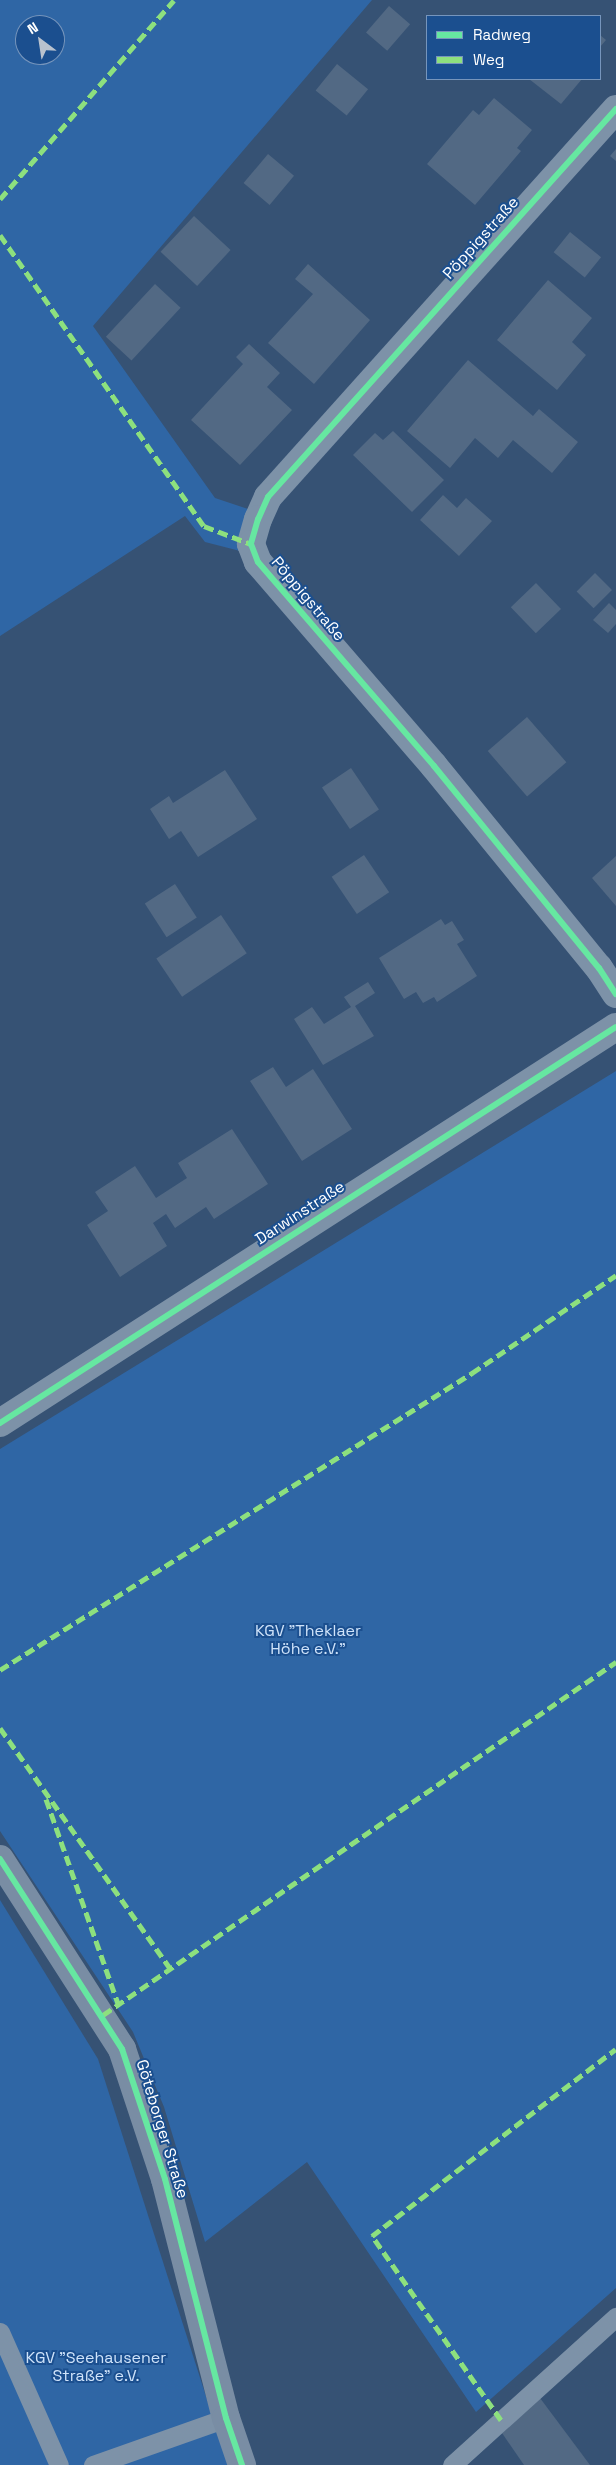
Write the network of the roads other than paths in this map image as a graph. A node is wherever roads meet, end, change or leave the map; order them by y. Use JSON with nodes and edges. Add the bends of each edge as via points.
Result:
{"nodes":[{"id":1,"x":616,"y":109,"type":"edge"},
{"id":2,"x":616,"y":994,"type":"edge"},
{"id":3,"x":616,"y":1027,"type":"edge"},
{"id":4,"x":0,"y":1423,"type":"edge"},
{"id":5,"x":0,"y":1858,"type":"edge"},
{"id":6,"x":616,"y":2317,"type":"edge"},
{"id":7,"x":0,"y":2332,"type":"edge"},
{"id":8,"x":226,"y":2418,"type":"junction"},
{"id":9,"x":59,"y":2465,"type":"edge"},
{"id":10,"x":93,"y":2465,"type":"edge"},
{"id":11,"x":242,"y":2465,"type":"edge"},
{"id":12,"x":452,"y":2465,"type":"edge"}],
"edges":[{"from":1,"to":2,"type":"street","name":"Pöppigstraße","via":[[268,497],[252,544],[258,562],[434,766],[599,968]]},
{"from":3,"to":4,"type":"street","name":"Darwinstraße"},
{"from":5,"to":8,"type":"street","name":"Göteborger Straße","via":[[122,2049],[165,2179]]},
{"from":6,"to":12,"type":"lane"},
{"from":7,"to":9,"type":"lane"},
{"from":8,"to":10,"type":"lane"},
{"from":8,"to":11,"type":"street","name":"Göteborger Straße"}]}
